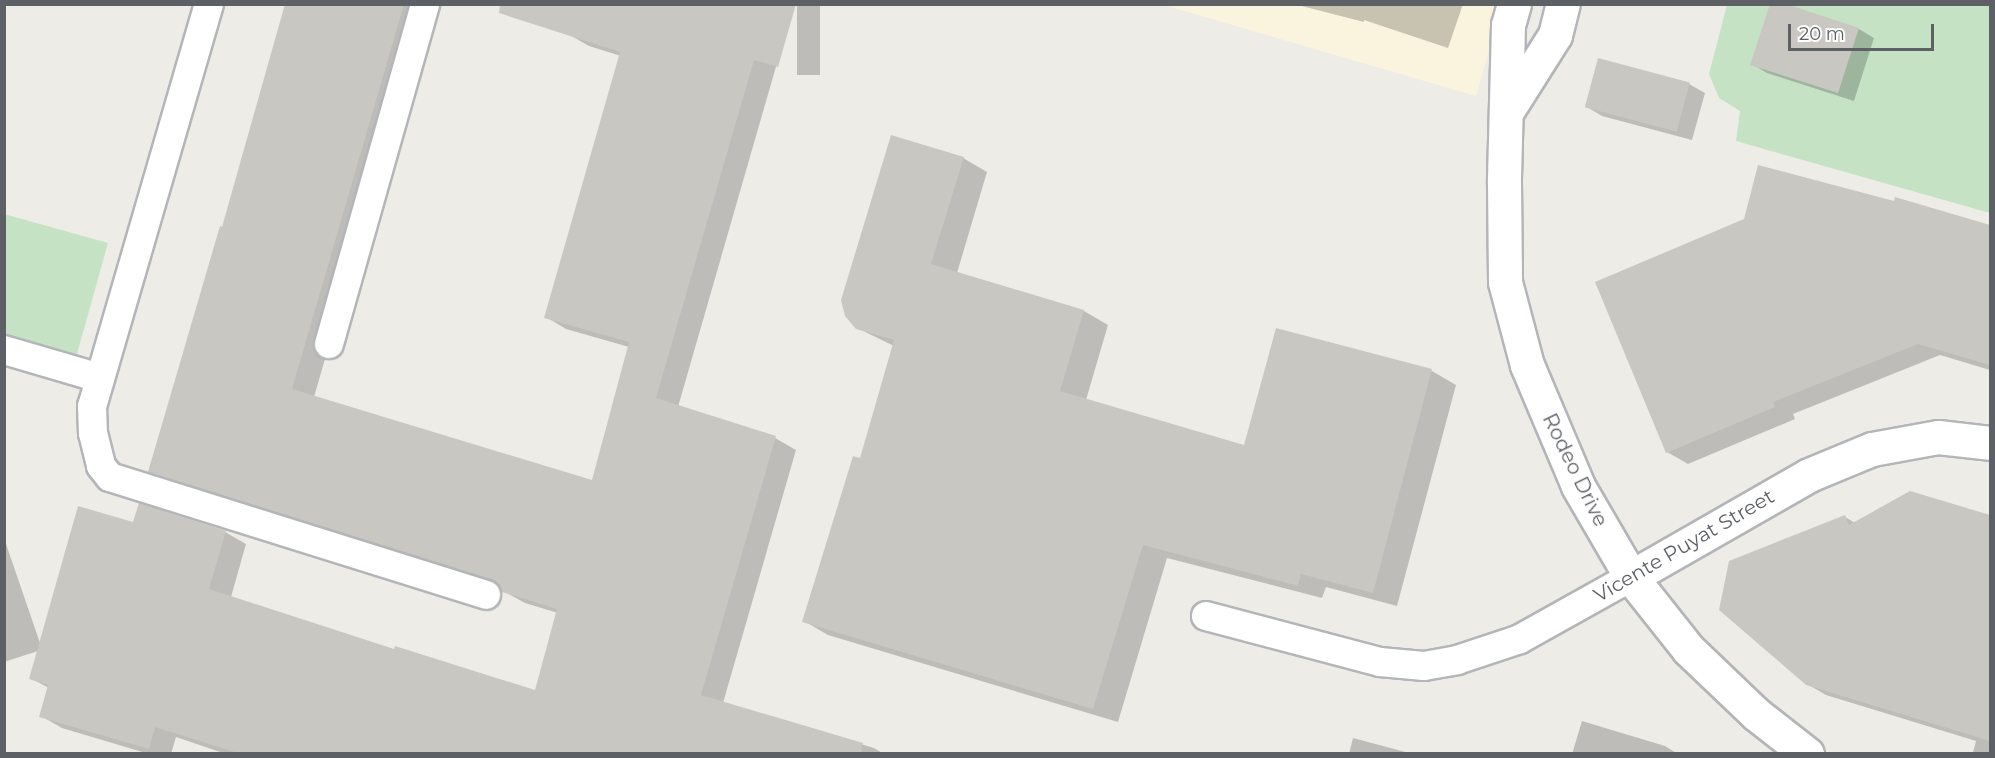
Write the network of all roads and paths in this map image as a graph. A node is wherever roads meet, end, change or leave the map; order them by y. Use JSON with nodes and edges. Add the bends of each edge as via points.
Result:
{"nodes":[{"id":1,"x":209,"y":4,"type":"edge"},
{"id":2,"x":425,"y":4,"type":"edge"},
{"id":3,"x":1514,"y":4,"type":"edge"},
{"id":4,"x":1563,"y":4,"type":"edge"},
{"id":5,"x":1506,"y":113,"type":"junction"},
{"id":6,"x":329,"y":344,"type":"dead end"},
{"id":7,"x":4,"y":350,"type":"edge"},
{"id":8,"x":100,"y":378,"type":"junction"},
{"id":9,"x":1990,"y":443,"type":"edge"},
{"id":10,"x":1631,"y":577,"type":"junction"},
{"id":11,"x":486,"y":595,"type":"dead end"},
{"id":12,"x":1206,"y":616,"type":"dead end"},
{"id":13,"x":1807,"y":753,"type":"edge"}],
"edges":[{"from":1,"to":8,"type":"lane"},
{"from":2,"to":6,"type":"lane"},
{"from":3,"to":5,"type":"street","name":"Rodeo Drive","via":[[1508,25]]},
{"from":4,"to":5,"type":"street","via":[[1555,35]]},
{"from":5,"to":10,"type":"street","name":"Rodeo Drive","via":[[1505,282],[1527,365],[1578,486]]},
{"from":7,"to":8,"type":"lane"},
{"from":8,"to":11,"type":"lane","via":[[92,405],[93,434],[100,466],[110,477]]},
{"from":9,"to":10,"type":"street","name":"Vicente Puyat Street","via":[[1938,436],[1872,449],[1809,475]]},
{"from":10,"to":12,"type":"lane","name":"Vicente Puyat Street","via":[[1520,639],[1457,660],[1424,666],[1380,662]]},
{"from":10,"to":13,"type":"street","name":"Rodeo Drive","via":[[1688,649],[1756,714]]}]}
